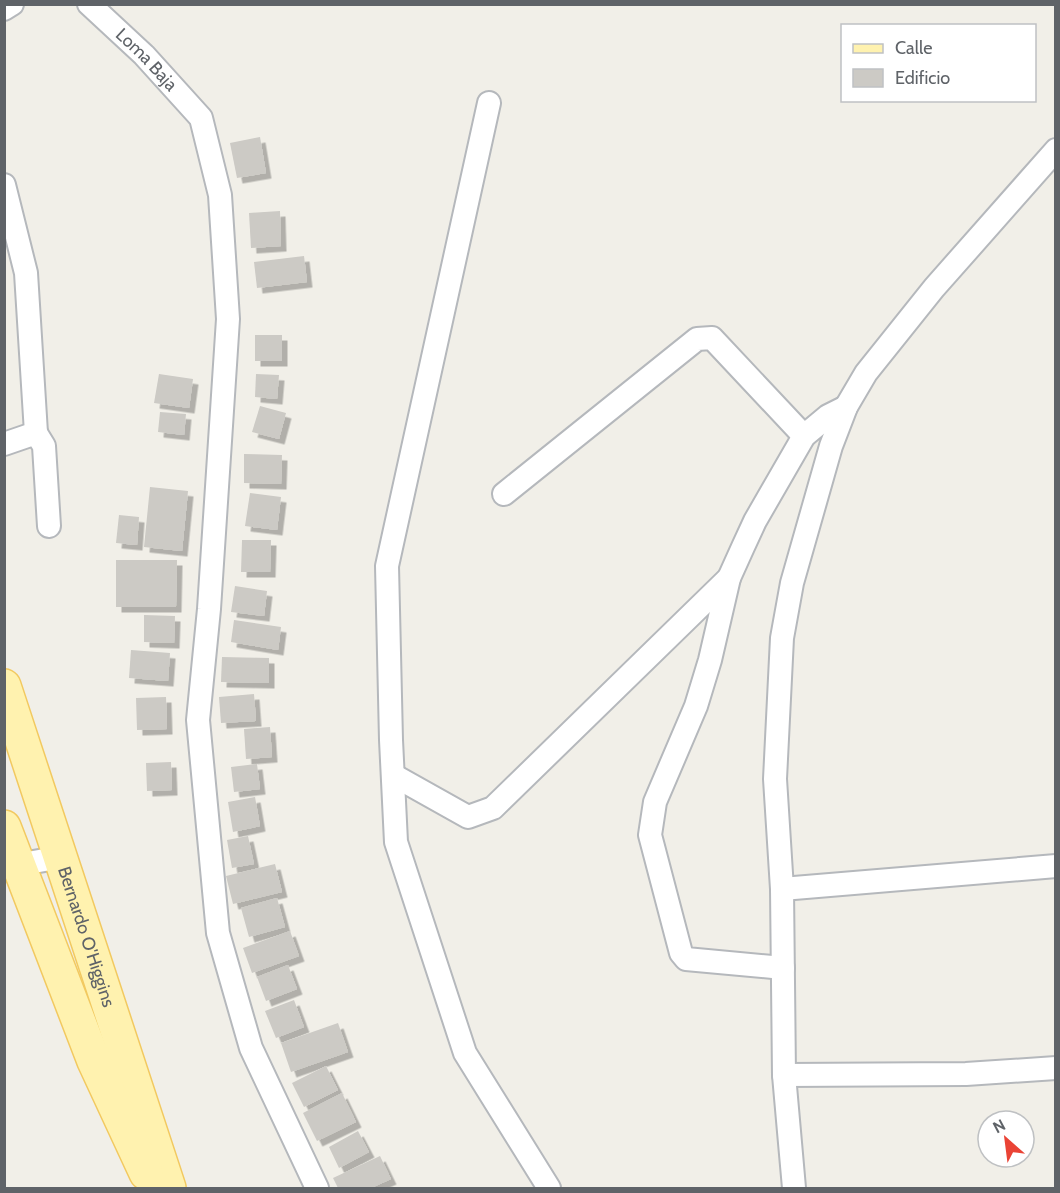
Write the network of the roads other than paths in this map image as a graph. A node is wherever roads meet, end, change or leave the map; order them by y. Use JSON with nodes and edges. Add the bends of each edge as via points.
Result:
{"nodes":[{"id":1,"x":12,"y":4,"type":"edge"},
{"id":2,"x":88,"y":4,"type":"edge"},
{"id":3,"x":4,"y":9,"type":"edge"},
{"id":4,"x":489,"y":103,"type":"dead end"},
{"id":5,"x":1056,"y":150,"type":"edge"},
{"id":6,"x":4,"y":185,"type":"edge"},
{"id":7,"x":846,"y":407,"type":"junction"},
{"id":8,"x":36,"y":433,"type":"junction"},
{"id":9,"x":804,"y":436,"type":"junction"},
{"id":10,"x":4,"y":444,"type":"edge"},
{"id":11,"x":504,"y":494,"type":"dead end"},
{"id":12,"x":49,"y":526,"type":"dead end"},
{"id":13,"x":729,"y":578,"type":"junction"},
{"id":14,"x":4,"y":686,"type":"edge"},
{"id":15,"x":393,"y":776,"type":"junction"},
{"id":16,"x":4,"y":827,"type":"edge"},
{"id":17,"x":61,"y":857,"type":"junction"},
{"id":18,"x":11,"y":866,"type":"edge"},
{"id":19,"x":1056,"y":866,"type":"edge"},
{"id":20,"x":782,"y":889,"type":"junction"},
{"id":21,"x":783,"y":968,"type":"junction"},
{"id":22,"x":1056,"y":1068,"type":"edge"},
{"id":23,"x":784,"y":1075,"type":"junction"},
{"id":24,"x":153,"y":1188,"type":"edge"},
{"id":25,"x":169,"y":1188,"type":"edge"},
{"id":26,"x":317,"y":1188,"type":"edge"},
{"id":27,"x":549,"y":1188,"type":"edge"},
{"id":28,"x":794,"y":1188,"type":"edge"}],
"edges":[{"from":1,"to":3,"type":"street"},
{"from":2,"to":26,"type":"street","name":"Loma Baja","via":[[144,55],[201,118],[220,195],[228,319],[198,720],[218,933],[251,1048]]},
{"from":4,"to":15,"type":"street","via":[[387,566]]},
{"from":5,"to":7,"type":"street","via":[[899,330]]},
{"from":6,"to":8,"type":"street","via":[[26,273]]},
{"from":7,"to":9,"type":"street"},
{"from":7,"to":20,"type":"street","via":[[798,561],[783,638],[775,779]]},
{"from":8,"to":10,"type":"street"},
{"from":8,"to":12,"type":"street","via":[[44,446]]},
{"from":9,"to":11,"type":"street","via":[[712,338],[705,337],[697,339]]},
{"from":9,"to":13,"type":"street","via":[[755,520]]},
{"from":13,"to":15,"type":"street","via":[[493,808],[468,816]]},
{"from":13,"to":21,"type":"street","via":[[696,706],[655,802],[650,835],[681,953],[686,959]]},
{"from":14,"to":17,"type":"main road","name":"Bernardo O'Higgins"},
{"from":15,"to":27,"type":"street","via":[[396,842],[465,1053]]},
{"from":16,"to":18,"type":"main road","name":"Bernardo O'Higgins"},
{"from":17,"to":18,"type":"street"},
{"from":17,"to":25,"type":"main road","name":"Bernardo O'Higgins"},
{"from":18,"to":24,"type":"main road","name":"Bernardo O'Higgins"},
{"from":19,"to":20,"type":"street"},
{"from":20,"to":21,"type":"street"},
{"from":21,"to":23,"type":"street"},
{"from":22,"to":23,"type":"street","via":[[966,1074]]},
{"from":23,"to":28,"type":"street"}]}
